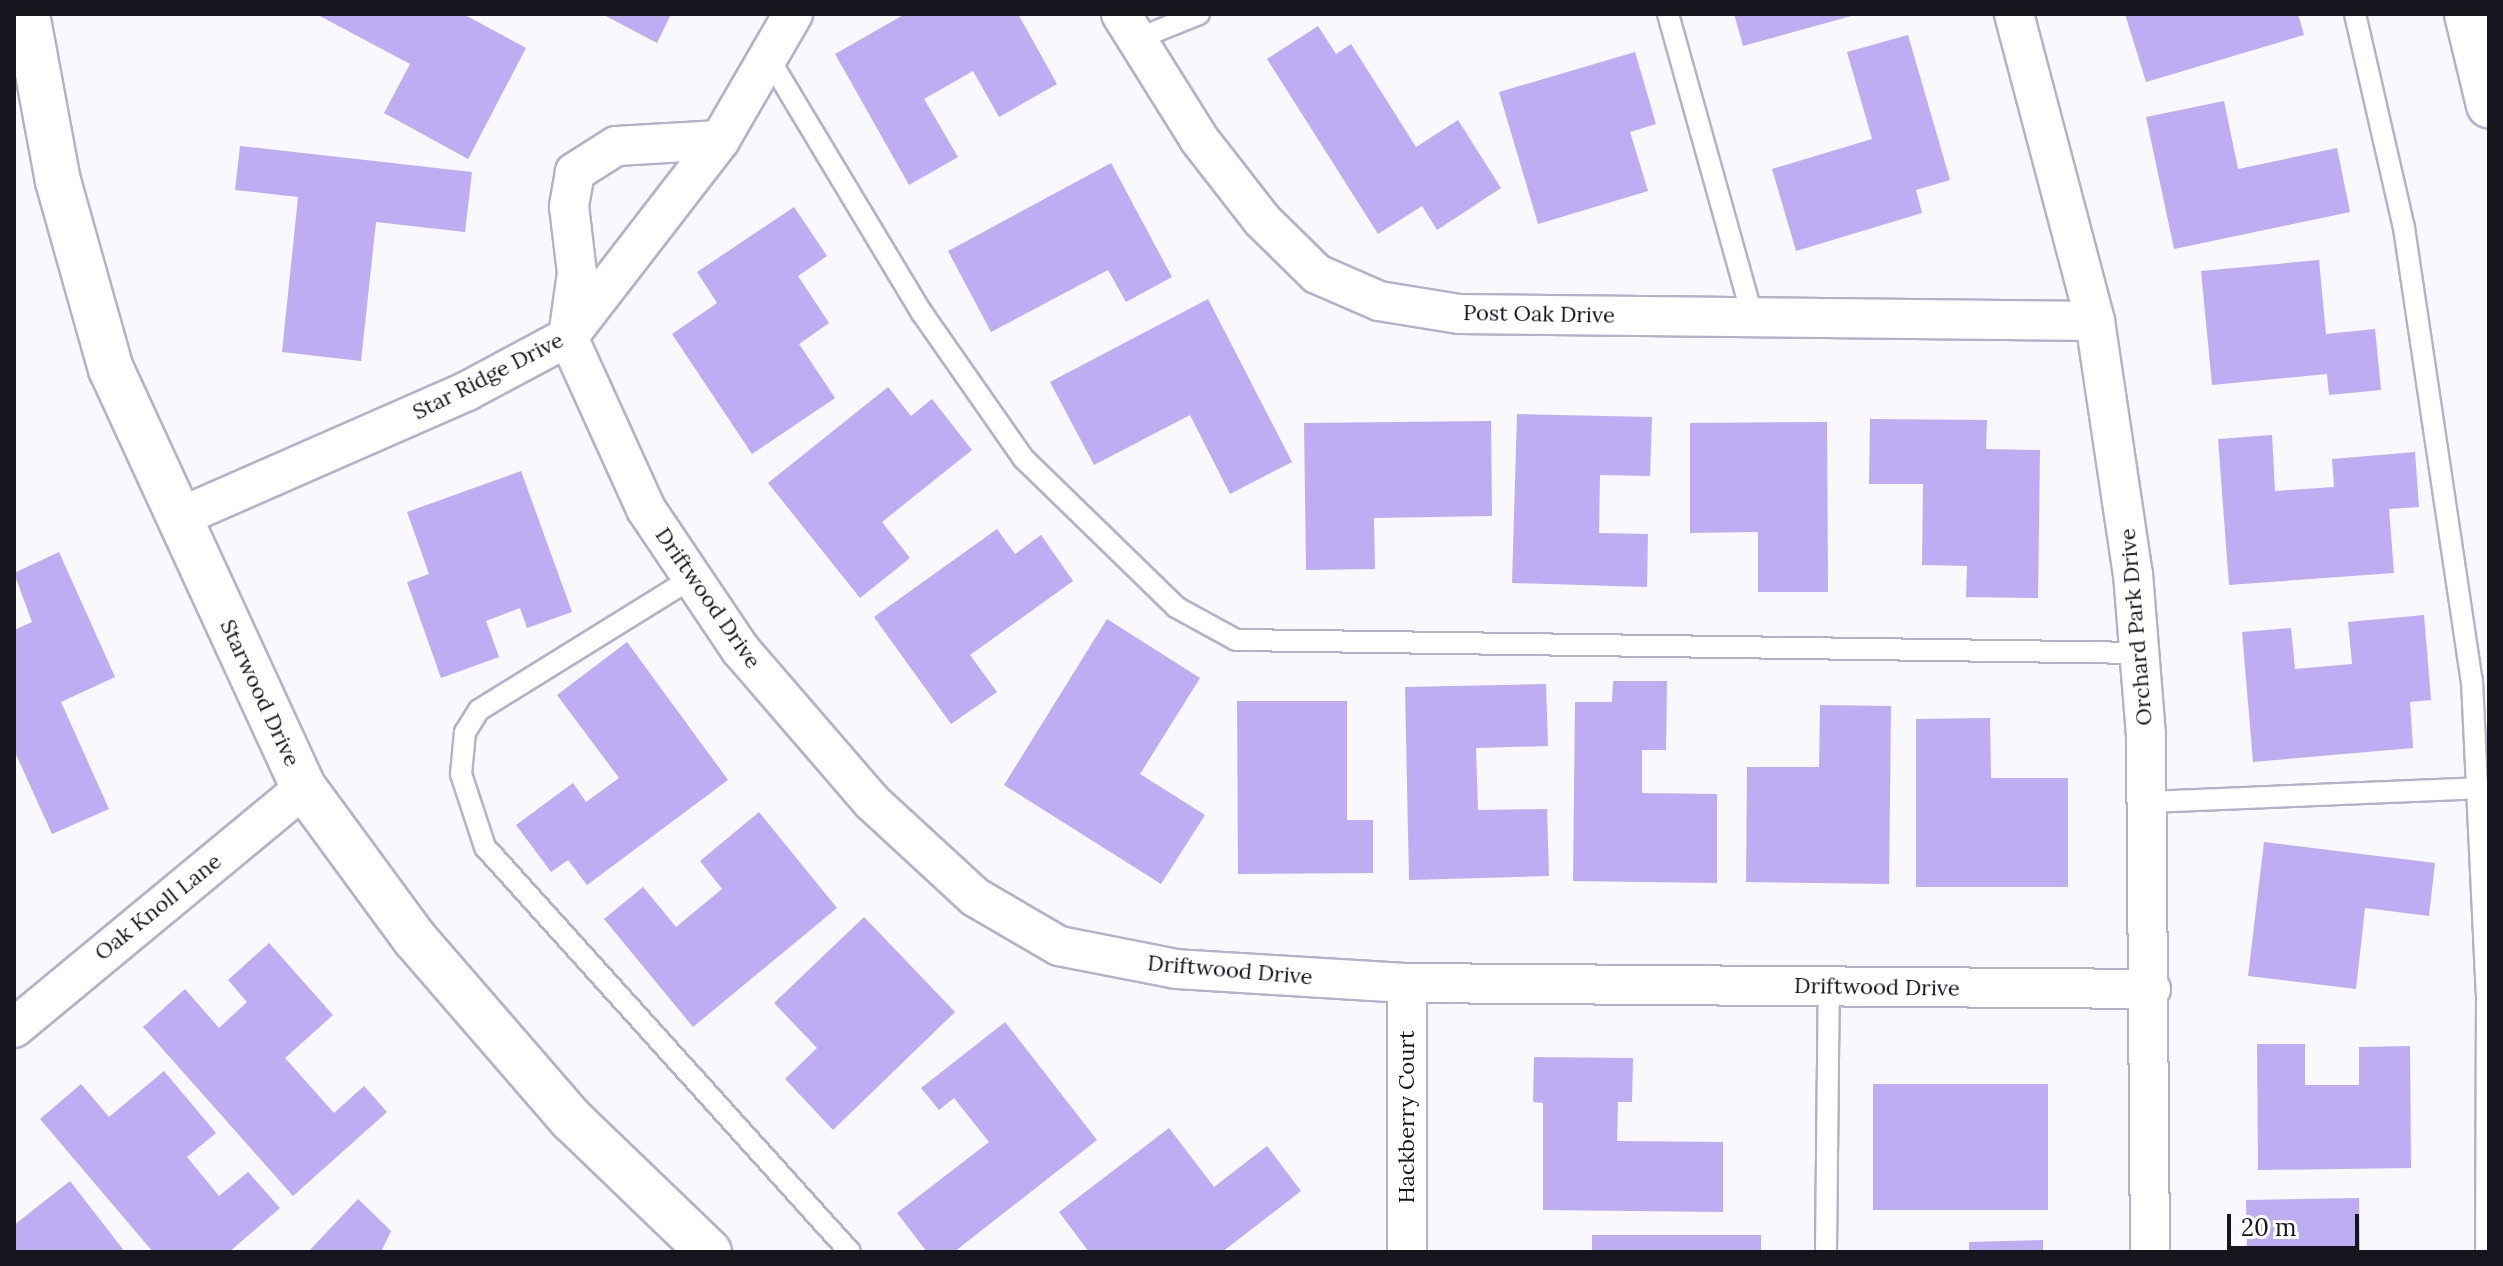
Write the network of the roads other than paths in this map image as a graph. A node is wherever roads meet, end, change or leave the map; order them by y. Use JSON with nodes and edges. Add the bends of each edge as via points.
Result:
{"nodes":[{"id":1,"x":27,"y":14,"type":"edge"},
{"id":2,"x":793,"y":14,"type":"edge"},
{"id":3,"x":1199,"y":14,"type":"edge"},
{"id":4,"x":1668,"y":14,"type":"edge"},
{"id":5,"x":2014,"y":14,"type":"edge"},
{"id":6,"x":2355,"y":14,"type":"edge"},
{"id":7,"x":2467,"y":14,"type":"edge"},
{"id":8,"x":1129,"y":26,"type":"edge"},
{"id":9,"x":768,"y":57,"type":"junction"},
{"id":10,"x":2489,"y":105,"type":"edge"},
{"id":11,"x":720,"y":140,"type":"junction"},
{"id":12,"x":1753,"y":318,"type":"junction"},
{"id":13,"x":2095,"y":321,"type":"junction"},
{"id":14,"x":568,"y":337,"type":"junction"},
{"id":15,"x":178,"y":518,"type":"junction"},
{"id":16,"x":692,"y":578,"type":"junction"},
{"id":17,"x":2140,"y":653,"type":"junction"},
{"id":18,"x":304,"y":788,"type":"junction"},
{"id":19,"x":2480,"y":788,"type":"junction"},
{"id":20,"x":2147,"y":802,"type":"junction"},
{"id":21,"x":1407,"y":983,"type":"junction"},
{"id":22,"x":1829,"y":986,"type":"junction"},
{"id":23,"x":2151,"y":989,"type":"junction"},
{"id":24,"x":14,"y":1028,"type":"edge"},
{"id":25,"x":709,"y":1252,"type":"edge"},
{"id":26,"x":850,"y":1252,"type":"edge"},
{"id":27,"x":1407,"y":1252,"type":"edge"},
{"id":28,"x":1826,"y":1252,"type":"edge"},
{"id":29,"x":2150,"y":1252,"type":"edge"},
{"id":30,"x":2486,"y":1252,"type":"edge"}],
"edges":[{"from":1,"to":15,"type":"street","name":"Starwood Drive","via":[[58,181],[111,369]]},
{"from":2,"to":9,"type":"street","name":"Star Ridge Drive"},
{"from":3,"to":8,"type":"lane"},
{"from":4,"to":12,"type":"lane"},
{"from":5,"to":13,"type":"street","name":"Orchard Park Drive"},
{"from":6,"to":19,"type":"lane","via":[[2404,228],[2446,473]]},
{"from":7,"to":10,"type":"street"},
{"from":8,"to":12,"type":"street","name":"Post Oak Drive","via":[[1208,150],[1317,274],[1379,301],[1459,314]]},
{"from":9,"to":11,"type":"street","name":"Star Ridge Drive"},
{"from":9,"to":17,"type":"lane","via":[[922,313],[1024,459],[1176,607],[1236,640]]},
{"from":11,"to":14,"type":"street","name":"Star Ridge Drive"},
{"from":11,"to":14,"type":"street","via":[[616,146],[575,172],[569,206],[577,273]]},
{"from":12,"to":13,"type":"street","name":"Post Oak Drive"},
{"from":13,"to":17,"type":"street","name":"Orchard Park Drive"},
{"from":14,"to":15,"type":"street","name":"Star Ridge Drive","via":[[467,391]]},
{"from":14,"to":16,"type":"street","name":"Driftwood Drive","via":[[646,509]]},
{"from":15,"to":18,"type":"street","name":"Starwood Drive"},
{"from":16,"to":21,"type":"street","name":"Driftwood Drive","via":[[740,649],[872,802],[975,897],[1059,946],[1176,969]]},
{"from":16,"to":26,"type":"lane","via":[[479,710],[465,732],[461,774],[485,847]]},
{"from":17,"to":20,"type":"street","name":"Orchard Park Drive"},
{"from":18,"to":24,"type":"street","name":"Oak Knoll Lane"},
{"from":18,"to":25,"type":"street","name":"Starwood Drive","via":[[415,939],[572,1120]]},
{"from":19,"to":20,"type":"lane"},
{"from":19,"to":30,"type":"lane"},
{"from":20,"to":23,"type":"street","name":"Orchard Park Drive"},
{"from":21,"to":22,"type":"street","name":"Driftwood Drive"},
{"from":21,"to":27,"type":"street","name":"Hackberry Court"},
{"from":22,"to":23,"type":"street","name":"Driftwood Drive"},
{"from":22,"to":28,"type":"lane"},
{"from":23,"to":29,"type":"street","name":"Orchard Park Drive"}]}
